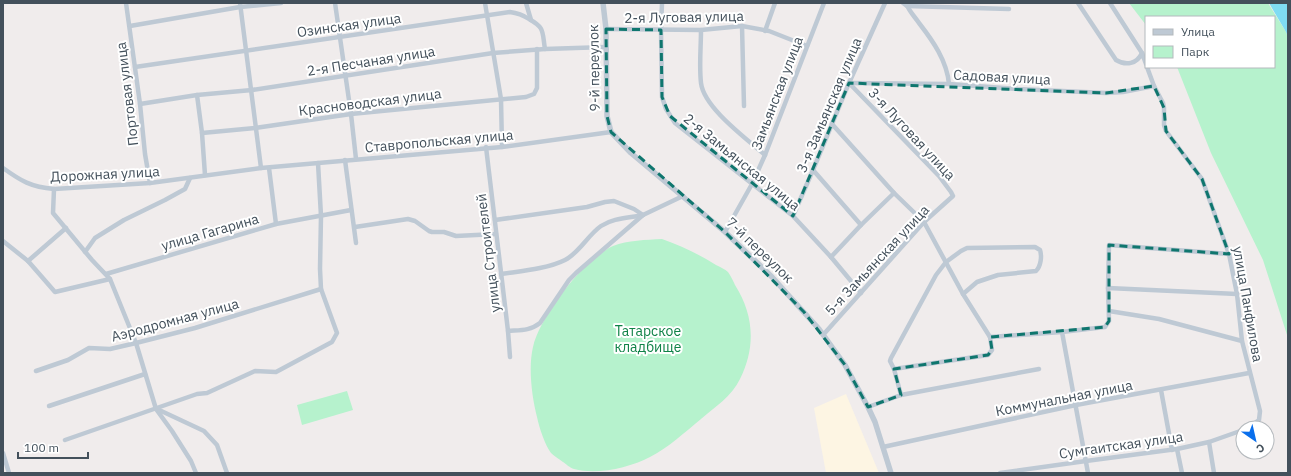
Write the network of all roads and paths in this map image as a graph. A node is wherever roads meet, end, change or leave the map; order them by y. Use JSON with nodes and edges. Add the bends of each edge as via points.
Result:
{"nodes":[{"id":1,"x":126,"y":3,"type":"edge"},
{"id":2,"x":281,"y":3,"type":"edge"},
{"id":3,"x":335,"y":3,"type":"edge"},
{"id":4,"x":485,"y":3,"type":"edge"},
{"id":5,"x":526,"y":3,"type":"edge"},
{"id":6,"x":603,"y":3,"type":"edge"},
{"id":7,"x":662,"y":3,"type":"edge"},
{"id":8,"x":775,"y":3,"type":"edge"},
{"id":9,"x":824,"y":3,"type":"edge"},
{"id":10,"x":885,"y":3,"type":"edge"},
{"id":11,"x":1078,"y":3,"type":"edge"},
{"id":12,"x":1110,"y":3,"type":"edge"},
{"id":13,"x":906,"y":4,"type":"edge"},
{"id":14,"x":240,"y":5,"type":"edge"},
{"id":15,"x":1009,"y":9,"type":"dead end"},
{"id":16,"x":487,"y":16,"type":"junction"},
{"id":17,"x":531,"y":20,"type":"junction"},
{"id":18,"x":130,"y":26,"type":"junction"},
{"id":19,"x":742,"y":26,"type":"junction"},
{"id":20,"x":606,"y":29,"type":"junction"},
{"id":21,"x":661,"y":30,"type":"junction"},
{"id":22,"x":701,"y":30,"type":"junction"},
{"id":23,"x":765,"y":31,"type":"junction"},
{"id":24,"x":340,"y":37,"type":"junction"},
{"id":25,"x":807,"y":46,"type":"junction"},
{"id":26,"x":606,"y":47,"type":"junction"},
{"id":27,"x":537,"y":49,"type":"junction"},
{"id":28,"x":545,"y":49,"type":"junction"},
{"id":29,"x":245,"y":50,"type":"junction"},
{"id":30,"x":493,"y":53,"type":"junction"},
{"id":31,"x":1142,"y":53,"type":"junction"},
{"id":32,"x":1145,"y":61,"type":"edge"},
{"id":33,"x":135,"y":67,"type":"junction"},
{"id":34,"x":1147,"y":68,"type":"edge"},
{"id":35,"x":345,"y":75,"type":"junction"},
{"id":36,"x":848,"y":83,"type":"junction"},
{"id":37,"x":949,"y":84,"type":"junction"},
{"id":38,"x":1154,"y":86,"type":"junction"},
{"id":39,"x":252,"y":90,"type":"junction"},
{"id":40,"x":197,"y":95,"type":"junction"},
{"id":41,"x":501,"y":99,"type":"junction"},
{"id":42,"x":140,"y":104,"type":"junction"},
{"id":43,"x":744,"y":106,"type":"dead end"},
{"id":44,"x":351,"y":114,"type":"junction"},
{"id":45,"x":832,"y":124,"type":"junction"},
{"id":46,"x":255,"y":128,"type":"junction"},
{"id":47,"x":611,"y":132,"type":"junction"},
{"id":48,"x":202,"y":133,"type":"junction"},
{"id":49,"x":486,"y":147,"type":"junction"},
{"id":50,"x":502,"y":147,"type":"junction"},
{"id":51,"x":765,"y":155,"type":"junction"},
{"id":52,"x":356,"y":159,"type":"junction"},
{"id":53,"x":345,"y":160,"type":"junction"},
{"id":54,"x":318,"y":163,"type":"junction"},
{"id":55,"x":3,"y":168,"type":"edge"},
{"id":56,"x":261,"y":168,"type":"junction"},
{"id":57,"x":269,"y":168,"type":"junction"},
{"id":58,"x":814,"y":170,"type":"junction"},
{"id":59,"x":205,"y":175,"type":"junction"},
{"id":60,"x":190,"y":178,"type":"junction"},
{"id":61,"x":150,"y":183,"type":"junction"},
{"id":62,"x":752,"y":184,"type":"junction"},
{"id":63,"x":54,"y":189,"type":"junction"},
{"id":64,"x":894,"y":193,"type":"junction"},
{"id":65,"x":683,"y":196,"type":"junction"},
{"id":66,"x":949,"y":201,"type":"joint"},
{"id":67,"x":351,"y":210,"type":"junction"},
{"id":68,"x":643,"y":215,"type":"junction"},
{"id":69,"x":321,"y":216,"type":"junction"},
{"id":70,"x":793,"y":216,"type":"junction"},
{"id":71,"x":495,"y":220,"type":"junction"},
{"id":72,"x":924,"y":222,"type":"junction"},
{"id":73,"x":276,"y":224,"type":"junction"},
{"id":74,"x":861,"y":225,"type":"junction"},
{"id":75,"x":355,"y":227,"type":"junction"},
{"id":76,"x":66,"y":228,"type":"junction"},
{"id":77,"x":725,"y":232,"type":"junction"},
{"id":78,"x":496,"y":234,"type":"junction"},
{"id":79,"x":3,"y":241,"type":"edge"},
{"id":80,"x":356,"y":243,"type":"dead end"},
{"id":81,"x":85,"y":252,"type":"junction"},
{"id":82,"x":1229,"y":254,"type":"junction"},
{"id":83,"x":831,"y":257,"type":"junction"},
{"id":84,"x":28,"y":261,"type":"junction"},
{"id":85,"x":946,"y":262,"type":"junction"},
{"id":86,"x":106,"y":274,"type":"junction"},
{"id":87,"x":501,"y":274,"type":"junction"},
{"id":88,"x":110,"y":279,"type":"junction"},
{"id":89,"x":1108,"y":288,"type":"junction"},
{"id":90,"x":321,"y":289,"type":"junction"},
{"id":91,"x":861,"y":293,"type":"junction"},
{"id":92,"x":964,"y":294,"type":"junction"},
{"id":93,"x":1237,"y":294,"type":"junction"},
{"id":94,"x":1109,"y":311,"type":"junction"},
{"id":95,"x":508,"y":331,"type":"junction"},
{"id":96,"x":1062,"y":332,"type":"junction"},
{"id":97,"x":823,"y":335,"type":"junction"},
{"id":98,"x":990,"y":337,"type":"junction"},
{"id":99,"x":1242,"y":341,"type":"junction"},
{"id":100,"x":136,"y":343,"type":"junction"},
{"id":101,"x":510,"y":357,"type":"dead end"},
{"id":102,"x":894,"y":369,"type":"junction"},
{"id":103,"x":1039,"y":369,"type":"dead end"},
{"id":104,"x":36,"y":371,"type":"dead end"},
{"id":105,"x":1249,"y":373,"type":"junction"},
{"id":106,"x":145,"y":374,"type":"junction"},
{"id":107,"x":1160,"y":390,"type":"junction"},
{"id":108,"x":901,"y":395,"type":"junction"},
{"id":109,"x":1076,"y":405,"type":"junction"},
{"id":110,"x":49,"y":406,"type":"dead end"},
{"id":111,"x":868,"y":407,"type":"junction"},
{"id":112,"x":156,"y":409,"type":"junction"},
{"id":113,"x":1259,"y":420,"type":"edge"},
{"id":114,"x":1235,"y":433,"type":"edge"},
{"id":115,"x":65,"y":440,"type":"dead end"},
{"id":116,"x":1209,"y":442,"type":"junction"},
{"id":117,"x":883,"y":447,"type":"junction"},
{"id":118,"x":1174,"y":450,"type":"junction"},
{"id":119,"x":3,"y":453,"type":"edge"},
{"id":120,"x":1086,"y":460,"type":"junction"},
{"id":121,"x":9,"y":473,"type":"edge"},
{"id":122,"x":196,"y":473,"type":"edge"},
{"id":123,"x":227,"y":473,"type":"edge"},
{"id":124,"x":891,"y":473,"type":"edge"},
{"id":125,"x":1000,"y":473,"type":"edge"},
{"id":126,"x":1088,"y":473,"type":"edge"},
{"id":127,"x":1182,"y":473,"type":"edge"},
{"id":128,"x":1214,"y":473,"type":"edge"}],
"edges":[{"from":1,"to":18,"type":"street","name":"Портовая улица"},
{"from":2,"to":14,"type":"street"},
{"from":3,"to":24,"type":"street"},
{"from":4,"to":16,"type":"street"},
{"from":5,"to":17,"type":"street"},
{"from":6,"to":20,"type":"street","name":"9-й переулок"},
{"from":7,"to":21,"type":"street","name":"2-я Замьянская улица"},
{"from":8,"to":23,"type":"street"},
{"from":9,"to":25,"type":"street","name":"Замьянская улица"},
{"from":10,"to":36,"type":"street","name":"3-я Замьянская улица"},
{"from":11,"to":31,"type":"street","via":[[1117,61],[1130,64]]},
{"from":12,"to":31,"type":"street"},
{"from":13,"to":15,"type":"street"},
{"from":13,"to":37,"type":"street","via":[[933,42],[946,67]]},
{"from":14,"to":18,"type":"street"},
{"from":14,"to":29,"type":"street"},
{"from":16,"to":17,"type":"street","name":"Озинская улица","via":[[510,12]]},
{"from":16,"to":24,"type":"street","name":"Озинская улица"},
{"from":16,"to":30,"type":"street"},
{"from":17,"to":28,"type":"street","name":"Озинская улица","via":[[542,30]]},
{"from":18,"to":33,"type":"street","name":"Портовая улица"},
{"from":19,"to":22,"type":"street","name":"2-я Луговая улица"},
{"from":19,"to":23,"type":"street","name":"2-я Луговая улица"},
{"from":19,"to":43,"type":"street"},
{"from":20,"to":21,"type":"street","name":"2-я Луговая улица"},
{"from":20,"to":26,"type":"street","name":"9-й переулок"},
{"from":21,"to":22,"type":"street","name":"2-я Луговая улица"},
{"from":21,"to":62,"type":"street","name":"2-я Замьянская улица","via":[[662,98],[670,116]]},
{"from":22,"to":51,"type":"street","via":[[701,83],[704,94],[723,118]]},
{"from":23,"to":25,"type":"street","name":"2-я Луговая улица"},
{"from":24,"to":29,"type":"street","name":"Озинская улица"},
{"from":24,"to":35,"type":"street"},
{"from":25,"to":51,"type":"street","name":"Замьянская улица"},
{"from":26,"to":28,"type":"street","name":"2-я Песчаная улица"},
{"from":26,"to":47,"type":"street","name":"9-й переулок","via":[[606,116]]},
{"from":27,"to":28,"type":"street","name":"2-я Песчаная улица"},
{"from":27,"to":30,"type":"street","name":"2-я Песчаная улица"},
{"from":27,"to":41,"type":"street","name":"Красноводская улица","via":[[537,88],[534,94]]},
{"from":29,"to":33,"type":"street","name":"Озинская улица"},
{"from":29,"to":39,"type":"street"},
{"from":30,"to":35,"type":"street","name":"2-я Песчаная улица"},
{"from":30,"to":41,"type":"street"},
{"from":31,"to":32,"type":"street"},
{"from":33,"to":42,"type":"street","name":"Портовая улица"},
{"from":34,"to":38,"type":"street","name":"улица Панфилова"},
{"from":35,"to":39,"type":"street","name":"2-я Песчаная улица"},
{"from":35,"to":44,"type":"street"},
{"from":36,"to":37,"type":"street","name":"Садовая улица"},
{"from":36,"to":45,"type":"street","name":"3-я Замьянская улица"},
{"from":36,"to":66,"type":"street","name":"3-я Луговая улица","via":[[939,176],[952,193]]},
{"from":37,"to":38,"type":"street","name":"Садовая улица","via":[[1106,93]]},
{"from":38,"to":82,"type":"street","name":"улица Панфилова","via":[[1164,108],[1166,131],[1202,179]]},
{"from":39,"to":40,"type":"street","name":"2-я Песчаная улица"},
{"from":39,"to":46,"type":"street"},
{"from":40,"to":42,"type":"street","name":"2-я Песчаная улица"},
{"from":40,"to":48,"type":"street"},
{"from":41,"to":44,"type":"street","name":"Красноводская улица"},
{"from":41,"to":50,"type":"street"},
{"from":42,"to":61,"type":"street","name":"Портовая улица"},
{"from":44,"to":46,"type":"street","name":"Красноводская улица"},
{"from":44,"to":52,"type":"street"},
{"from":45,"to":58,"type":"street","name":"3-я Замьянская улица"},
{"from":45,"to":64,"type":"street"},
{"from":46,"to":48,"type":"street","name":"Красноводская улица"},
{"from":46,"to":56,"type":"street"},
{"from":47,"to":50,"type":"street","name":"Ставропольская улица"},
{"from":47,"to":65,"type":"street","name":"7-й переулок","via":[[631,153]]},
{"from":48,"to":59,"type":"street"},
{"from":49,"to":50,"type":"street","name":"Ставропольская улица"},
{"from":49,"to":52,"type":"street","name":"Ставропольская улица"},
{"from":49,"to":71,"type":"street","name":"улица Строителей"},
{"from":51,"to":62,"type":"street","name":"Замьянская улица"},
{"from":52,"to":53,"type":"street","name":"Ставропольская улица"},
{"from":53,"to":54,"type":"street","name":"Ставропольская улица"},
{"from":53,"to":67,"type":"street"},
{"from":54,"to":57,"type":"street","name":"Ставропольская улица"},
{"from":54,"to":69,"type":"street"},
{"from":55,"to":63,"type":"street","name":"Дорожная улица","via":[[29,184]]},
{"from":56,"to":57,"type":"street","name":"Дорожная улица"},
{"from":56,"to":59,"type":"street","name":"Дорожная улица"},
{"from":57,"to":73,"type":"street"},
{"from":58,"to":70,"type":"street","name":"3-я Замьянская улица"},
{"from":58,"to":74,"type":"street"},
{"from":59,"to":60,"type":"street","name":"Дорожная улица"},
{"from":60,"to":61,"type":"street","name":"Дорожная улица"},
{"from":60,"to":81,"type":"street","name":"Дорожная улица","via":[[185,189],[95,238]]},
{"from":61,"to":63,"type":"street","name":"Дорожная улица"},
{"from":62,"to":70,"type":"street","name":"2-я Замьянская улица"},
{"from":62,"to":77,"type":"street","name":"Замьянская улица"},
{"from":63,"to":76,"type":"street","via":[[52,212]]},
{"from":64,"to":72,"type":"street"},
{"from":64,"to":74,"type":"street"},
{"from":65,"to":68,"type":"street"},
{"from":65,"to":77,"type":"street","name":"7-й переулок"},
{"from":66,"to":72,"type":"street","name":"5-я Замьянская улица"},
{"from":67,"to":69,"type":"street","name":"улица Гагарина"},
{"from":67,"to":75,"type":"street"},
{"from":68,"to":71,"type":"street","via":[[614,201]]},
{"from":68,"to":87,"type":"street","via":[[611,221],[601,226],[566,260]]},
{"from":68,"to":95,"type":"street","via":[[569,280],[536,327]]},
{"from":69,"to":73,"type":"street","name":"улица Гагарина"},
{"from":69,"to":90,"type":"street"},
{"from":70,"to":83,"type":"street","name":"2-я Замьянская улица"},
{"from":71,"to":78,"type":"street","name":"улица Строителей"},
{"from":72,"to":85,"type":"street"},
{"from":72,"to":91,"type":"street","name":"5-я Замьянская улица"},
{"from":73,"to":86,"type":"street","name":"улица Гагарина"},
{"from":74,"to":83,"type":"street"},
{"from":75,"to":78,"type":"street","via":[[408,219],[432,232],[456,236]]},
{"from":75,"to":80,"type":"street"},
{"from":76,"to":81,"type":"street"},
{"from":76,"to":84,"type":"street"},
{"from":77,"to":97,"type":"street","name":"7-й переулок","via":[[772,277]]},
{"from":78,"to":87,"type":"street","name":"улица Строителей"},
{"from":79,"to":84,"type":"street"},
{"from":81,"to":86,"type":"street"},
{"from":82,"to":89,"type":"street","via":[[1109,245]]},
{"from":82,"to":93,"type":"street","name":"улица Панфилова"},
{"from":83,"to":91,"type":"street","name":"2-я Замьянская улица"},
{"from":84,"to":88,"type":"street","via":[[55,292]]},
{"from":85,"to":92,"type":"street"},
{"from":85,"to":92,"type":"street","via":[[967,248],[1035,247],[1040,250],[1039,267],[1036,271],[998,275],[977,282]]},
{"from":85,"to":102,"type":"street","via":[[936,275],[891,358]]},
{"from":86,"to":88,"type":"street"},
{"from":87,"to":95,"type":"street","name":"улица Строителей"},
{"from":88,"to":100,"type":"street"},
{"from":89,"to":93,"type":"street"},
{"from":89,"to":94,"type":"street"},
{"from":90,"to":100,"type":"street","name":"Аэродромная улица","via":[[195,328]]},
{"from":90,"to":112,"type":"street","via":[[337,333],[332,342],[276,372],[255,371],[207,393],[197,394]]},
{"from":91,"to":97,"type":"street","name":"5-я Замьянская улица"},
{"from":92,"to":98,"type":"street"},
{"from":93,"to":99,"type":"street","name":"улица Панфилова"},
{"from":94,"to":96,"type":"street","via":[[1109,321],[1103,328]]},
{"from":94,"to":99,"type":"street","via":[[1159,319]]},
{"from":95,"to":101,"type":"street","name":"улица Строителей"},
{"from":96,"to":98,"type":"street"},
{"from":96,"to":109,"type":"street"},
{"from":97,"to":111,"type":"street","name":"7-й переулок","via":[[845,365]]},
{"from":98,"to":102,"type":"street","via":[[992,350],[988,355]]},
{"from":99,"to":105,"type":"street","name":"улица Панфилова"},
{"from":100,"to":104,"type":"street","name":"Аэродромная улица","via":[[110,349],[89,348],[68,360]]},
{"from":100,"to":106,"type":"street"},
{"from":102,"to":108,"type":"street"},
{"from":103,"to":108,"type":"street"},
{"from":105,"to":107,"type":"street","name":"Коммунальная улица"},
{"from":105,"to":113,"type":"street","name":"улица Панфилова","via":[[1260,411]]},
{"from":106,"to":110,"type":"street"},
{"from":106,"to":112,"type":"street"},
{"from":107,"to":109,"type":"street","name":"Коммунальная улица"},
{"from":107,"to":118,"type":"street"},
{"from":108,"to":111,"type":"street"},
{"from":109,"to":117,"type":"street","name":"Коммунальная улица"},
{"from":109,"to":120,"type":"street"},
{"from":111,"to":117,"type":"street","name":"7-й переулок"},
{"from":112,"to":115,"type":"street"},
{"from":112,"to":122,"type":"street","via":[[172,430]]},
{"from":112,"to":123,"type":"street","via":[[204,431],[217,445]]},
{"from":114,"to":116,"type":"street","name":"Сумгаитская улица"},
{"from":116,"to":118,"type":"street","name":"Сумгаитская улица"},
{"from":116,"to":128,"type":"street"},
{"from":117,"to":124,"type":"street","name":"7-й переулок"},
{"from":118,"to":120,"type":"street","name":"Сумгаитская улица"},
{"from":118,"to":127,"type":"street"},
{"from":119,"to":121,"type":"street"},
{"from":120,"to":125,"type":"street","name":"Сумгаитская улица"},
{"from":120,"to":126,"type":"street"}]}
